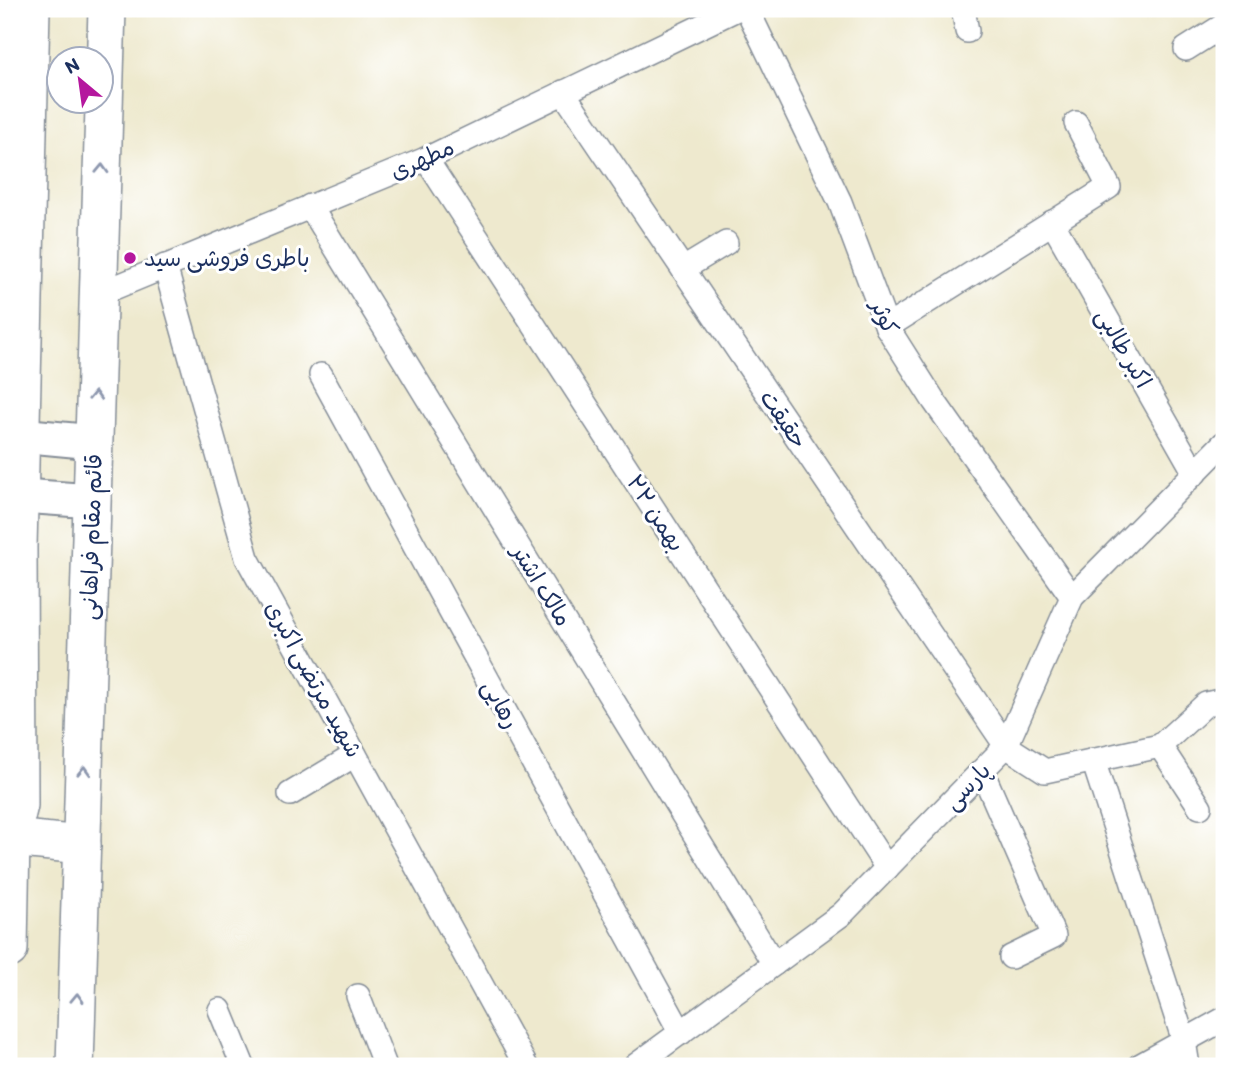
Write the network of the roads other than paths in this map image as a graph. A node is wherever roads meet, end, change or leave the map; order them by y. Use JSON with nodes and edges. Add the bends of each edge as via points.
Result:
{"nodes":[{"id":1,"x":31,"y":9,"type":"edge"},
{"id":2,"x":107,"y":9,"type":"edge"},
{"id":3,"x":737,"y":9,"type":"edge"},
{"id":4,"x":747,"y":9,"type":"edge"},
{"id":5,"x":1224,"y":25,"type":"edge"},
{"id":6,"x":1186,"y":48,"type":"dead end"},
{"id":7,"x":563,"y":92,"type":"junction"},
{"id":8,"x":1076,"y":123,"type":"dead end"},
{"id":9,"x":426,"y":159,"type":"junction"},
{"id":10,"x":310,"y":206,"type":"junction"},
{"id":11,"x":1052,"y":222,"type":"junction"},
{"id":12,"x":726,"y":243,"type":"dead end"},
{"id":13,"x":165,"y":266,"type":"junction"},
{"id":14,"x":683,"y":269,"type":"junction"},
{"id":15,"x":99,"y":294,"type":"junction"},
{"id":16,"x":887,"y":327,"type":"junction"},
{"id":17,"x":321,"y":375,"type":"dead end"},
{"id":18,"x":15,"y":435,"type":"edge"},
{"id":19,"x":94,"y":442,"type":"junction"},
{"id":20,"x":1224,"y":443,"type":"edge"},
{"id":21,"x":1195,"y":472,"type":"junction"},
{"id":22,"x":14,"y":496,"type":"edge"},
{"id":23,"x":92,"y":501,"type":"junction"},
{"id":24,"x":14,"y":549,"type":"edge"},
{"id":25,"x":1072,"y":597,"type":"junction"},
{"id":26,"x":1224,"y":700,"type":"edge"},
{"id":27,"x":1006,"y":746,"type":"junction"},
{"id":28,"x":1160,"y":746,"type":"junction"},
{"id":29,"x":355,"y":755,"type":"junction"},
{"id":30,"x":1093,"y":760,"type":"junction"},
{"id":31,"x":982,"y":771,"type":"junction"},
{"id":32,"x":290,"y":794,"type":"dead end"},
{"id":33,"x":1200,"y":807,"type":"dead end"},
{"id":34,"x":13,"y":818,"type":"edge"},
{"id":35,"x":82,"y":845,"type":"junction"},
{"id":36,"x":887,"y":868,"type":"junction"},
{"id":37,"x":9,"y":948,"type":"edge"},
{"id":38,"x":1011,"y":957,"type":"dead end"},
{"id":39,"x":774,"y":964,"type":"junction"},
{"id":40,"x":358,"y":996,"type":"dead end"},
{"id":41,"x":220,"y":1010,"type":"dead end"},
{"id":42,"x":1224,"y":1019,"type":"edge"},
{"id":43,"x":681,"y":1033,"type":"junction"},
{"id":44,"x":1184,"y":1041,"type":"junction"},
{"id":45,"x":75,"y":1066,"type":"edge"},
{"id":46,"x":243,"y":1066,"type":"edge"},
{"id":47,"x":385,"y":1066,"type":"edge"},
{"id":48,"x":526,"y":1066,"type":"edge"},
{"id":49,"x":635,"y":1066,"type":"edge"},
{"id":50,"x":1139,"y":1066,"type":"edge"},
{"id":51,"x":1188,"y":1066,"type":"edge"}],
"edges":[{"from":1,"to":18,"type":"main road"},
{"from":15,"to":2,"type":"main road","name":"قائم مقام فراهانی","one_way":true},
{"from":3,"to":7,"type":"street","name":"مطهری"},
{"from":4,"to":16,"type":"street","name":"کوثر","via":[[840,202]]},
{"from":5,"to":6,"type":"street"},
{"from":7,"to":9,"type":"street","name":"مطهری"},
{"from":7,"to":14,"type":"street","name":"حقیقت"},
{"from":8,"to":11,"type":"street","via":[[1109,187]]},
{"from":9,"to":10,"type":"street","name":"مطهری"},
{"from":9,"to":36,"type":"street","name":"۲۲ بهمن"},
{"from":10,"to":13,"type":"street","name":"مطهری"},
{"from":10,"to":39,"type":"street","name":"مالک اشتر"},
{"from":11,"to":16,"type":"street"},
{"from":11,"to":21,"type":"street","name":"اکبر طالبی"},
{"from":12,"to":14,"type":"street"},
{"from":13,"to":15,"type":"street","name":"مطهری"},
{"from":13,"to":29,"type":"street","name":"شهید مرتضی اکبری","via":[[247,558]]},
{"from":14,"to":27,"type":"street","name":"حقیقت"},
{"from":19,"to":15,"type":"main road","name":"قائم مقام فراهانی","one_way":true},
{"from":16,"to":25,"type":"street","name":"کوثر"},
{"from":17,"to":43,"type":"street","name":"رهایی"},
{"from":18,"to":19,"type":"main road"},
{"from":18,"to":22,"type":"main road"},
{"from":19,"to":23,"type":"main road","name":"قائم مقام فراهانی"},
{"from":20,"to":21,"type":"street","name":"پارسی"},
{"from":21,"to":25,"type":"street","name":"پارسی"},
{"from":22,"to":23,"type":"main road"},
{"from":22,"to":24,"type":"main road"},
{"from":35,"to":23,"type":"main road","name":"قائم مقام فراهانی","one_way":true},
{"from":24,"to":34,"type":"main road"},
{"from":25,"to":27,"type":"street","name":"پارسی"},
{"from":26,"to":28,"type":"street","via":[[1206,704]]},
{"from":27,"to":30,"type":"street","via":[[1045,771]]},
{"from":27,"to":31,"type":"street","name":"پارسی"},
{"from":28,"to":30,"type":"street"},
{"from":28,"to":33,"type":"street"},
{"from":29,"to":32,"type":"street"},
{"from":29,"to":48,"type":"street","name":"شهید مرتضی اکبری"},
{"from":30,"to":44,"type":"street"},
{"from":31,"to":36,"type":"street","name":"پارسی"},
{"from":31,"to":38,"type":"street","via":[[1055,936]]},
{"from":34,"to":35,"type":"main road"},
{"from":34,"to":37,"type":"main road"},
{"from":45,"to":35,"type":"main road","name":"قائم مقام فراهانی","one_way":true},
{"from":36,"to":39,"type":"street","name":"پارسی","via":[[842,914]]},
{"from":39,"to":43,"type":"street","name":"پارسی"},
{"from":40,"to":47,"type":"street"},
{"from":41,"to":46,"type":"street"},
{"from":42,"to":44,"type":"street"},
{"from":43,"to":49,"type":"street","name":"پارسی"},
{"from":44,"to":50,"type":"street"},
{"from":44,"to":51,"type":"street"}]}
